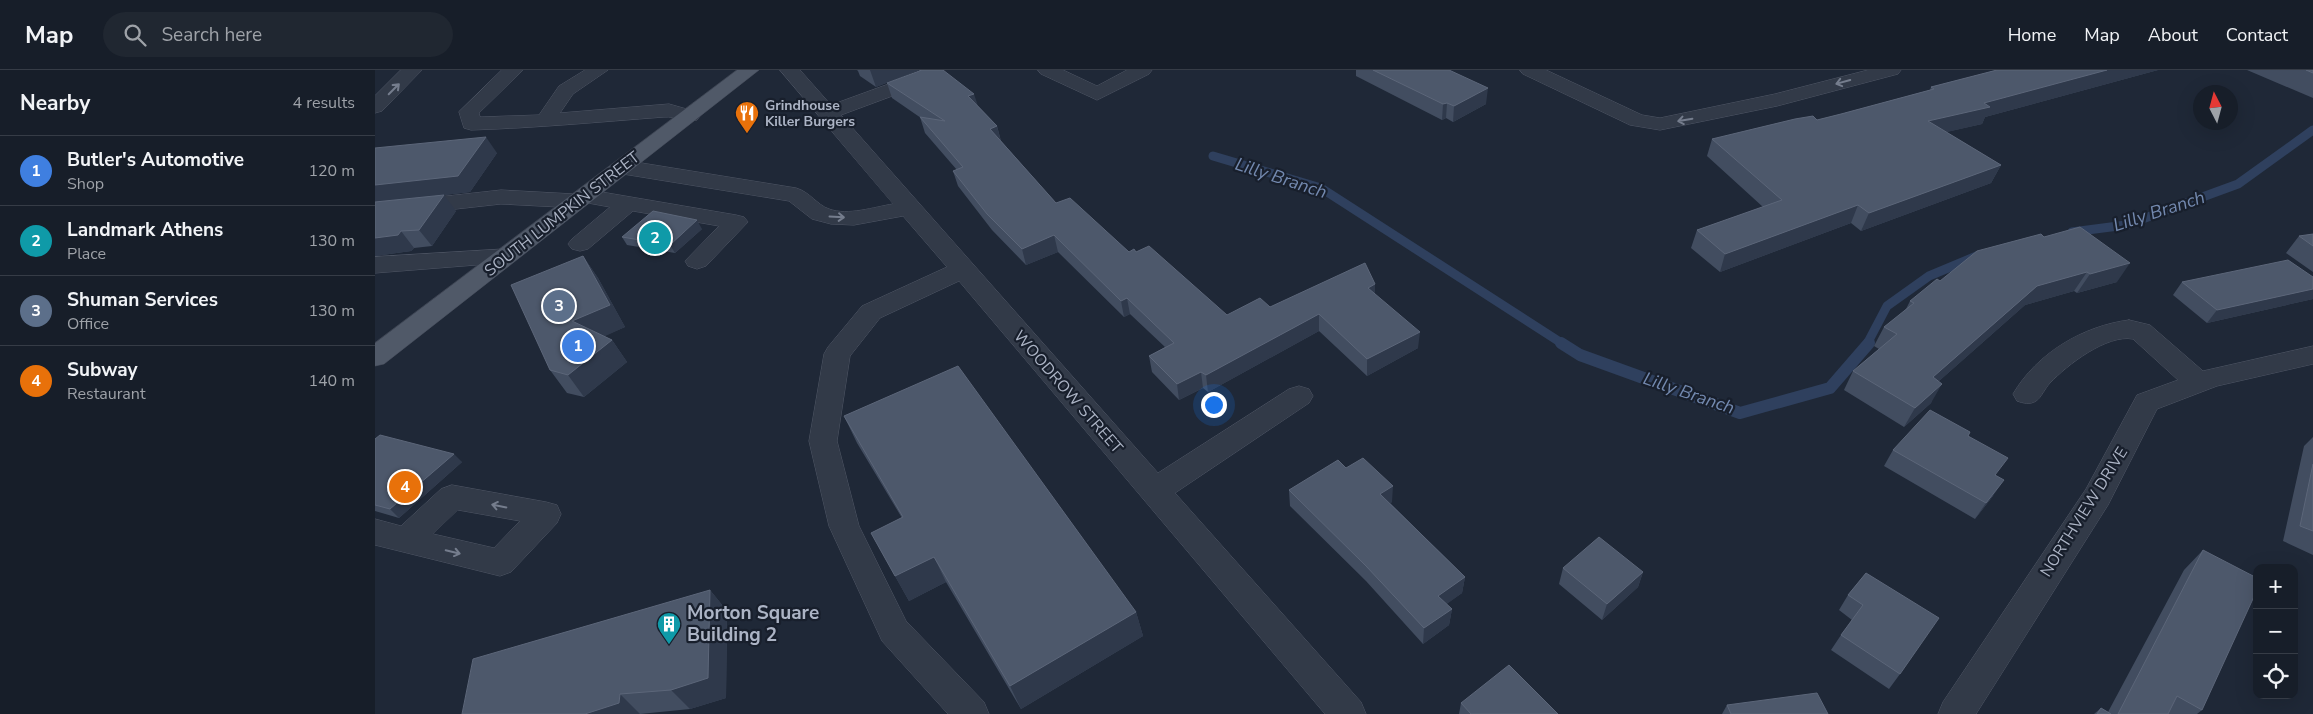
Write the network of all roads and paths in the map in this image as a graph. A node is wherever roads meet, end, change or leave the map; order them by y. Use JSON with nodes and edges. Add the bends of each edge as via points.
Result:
{"nodes":[{"id":1,"x":412,"y":70,"type":"edge"},
{"id":2,"x":513,"y":70,"type":"edge"},
{"id":3,"x":598,"y":70,"type":"edge"},
{"id":4,"x":749,"y":70,"type":"edge"},
{"id":5,"x":790,"y":70,"type":"edge"},
{"id":6,"x":932,"y":70,"type":"edge"},
{"id":7,"x":1047,"y":70,"type":"edge"},
{"id":8,"x":1142,"y":70,"type":"edge"},
{"id":9,"x":1530,"y":70,"type":"edge"},
{"id":10,"x":1891,"y":70,"type":"edge"},
{"id":11,"x":375,"y":107,"type":"edge"},
{"id":12,"x":828,"y":113,"type":"junction"},
{"id":13,"x":690,"y":116,"type":"junction"},
{"id":14,"x":545,"y":121,"type":"junction"},
{"id":15,"x":623,"y":167,"type":"junction"},
{"id":16,"x":581,"y":198,"type":"junction"},
{"id":17,"x":629,"y":204,"type":"junction"},
{"id":18,"x":909,"y":208,"type":"junction"},
{"id":19,"x":375,"y":211,"type":"edge"},
{"id":20,"x":580,"y":244,"type":"dead end"},
{"id":21,"x":505,"y":257,"type":"junction"},
{"id":22,"x":697,"y":261,"type":"dead end"},
{"id":23,"x":375,"y":265,"type":"edge"},
{"id":24,"x":961,"y":270,"type":"junction"},
{"id":25,"x":2313,"y":355,"type":"edge"},
{"id":26,"x":375,"y":357,"type":"edge"},
{"id":27,"x":2199,"y":383,"type":"junction"},
{"id":28,"x":2027,"y":394,"type":"dead end"},
{"id":29,"x":1299,"y":396,"type":"dead end"},
{"id":30,"x":1155,"y":491,"type":"junction"},
{"id":31,"x":375,"y":532,"type":"edge"},
{"id":32,"x":405,"y":541,"type":"dead end"},
{"id":33,"x":971,"y":714,"type":"edge"},
{"id":34,"x":1348,"y":714,"type":"edge"},
{"id":35,"x":1956,"y":714,"type":"edge"}],
"edges":[{"from":11,"to":1,"type":"street","one_way":true},
{"from":2,"to":14,"type":"street","via":[[469,112],[471,124]]},
{"from":3,"to":14,"type":"street","via":[[566,90]]},
{"from":4,"to":13,"type":"main road","name":"SOUTH LUMPKIN STREET"},
{"from":5,"to":12,"type":"street","name":"WOODROW STREET"},
{"from":6,"to":12,"type":"street","via":[[923,78]]},
{"from":7,"to":8,"type":"street","via":[[1097,94]]},
{"from":10,"to":9,"type":"street","one_way":true,"via":[[1777,100],[1660,124],[1637,121]]},
{"from":12,"to":18,"type":"street","name":"WOODROW STREET"},
{"from":13,"to":14,"type":"street","via":[[669,110]]},
{"from":13,"to":15,"type":"main road","name":"SOUTH LUMPKIN STREET"},
{"from":15,"to":16,"type":"main road","name":"SOUTH LUMPKIN STREET"},
{"from":15,"to":18,"type":"street","one_way":true,"via":[[796,195],[820,214],[831,217],[853,218]]},
{"from":16,"to":17,"type":"street"},
{"from":16,"to":19,"type":"street","via":[[501,197]]},
{"from":16,"to":21,"type":"main road","name":"SOUTH LUMPKIN STREET"},
{"from":17,"to":20,"type":"street"},
{"from":17,"to":22,"type":"street","via":[[736,222]]},
{"from":18,"to":24,"type":"street","name":"WOODROW STREET"},
{"from":21,"to":23,"type":"street"},
{"from":21,"to":26,"type":"main road","name":"SOUTH LUMPKIN STREET"},
{"from":24,"to":30,"type":"street","name":"WOODROW STREET"},
{"from":24,"to":33,"type":"street","via":[[871,312],[837,354],[823,441],[844,526],[894,631]]},
{"from":25,"to":27,"type":"street","name":"NORTHVIEW DRIVE"},
{"from":27,"to":28,"type":"street","via":[[2141,331],[2133,328],[2075,347],[2041,375]]},
{"from":27,"to":35,"type":"street","name":"NORTHVIEW DRIVE","via":[[2147,402],[2097,498]]},
{"from":29,"to":30,"type":"street"},
{"from":30,"to":34,"type":"street","name":"WOODROW STREET"},
{"from":31,"to":32,"type":"street"}]}
